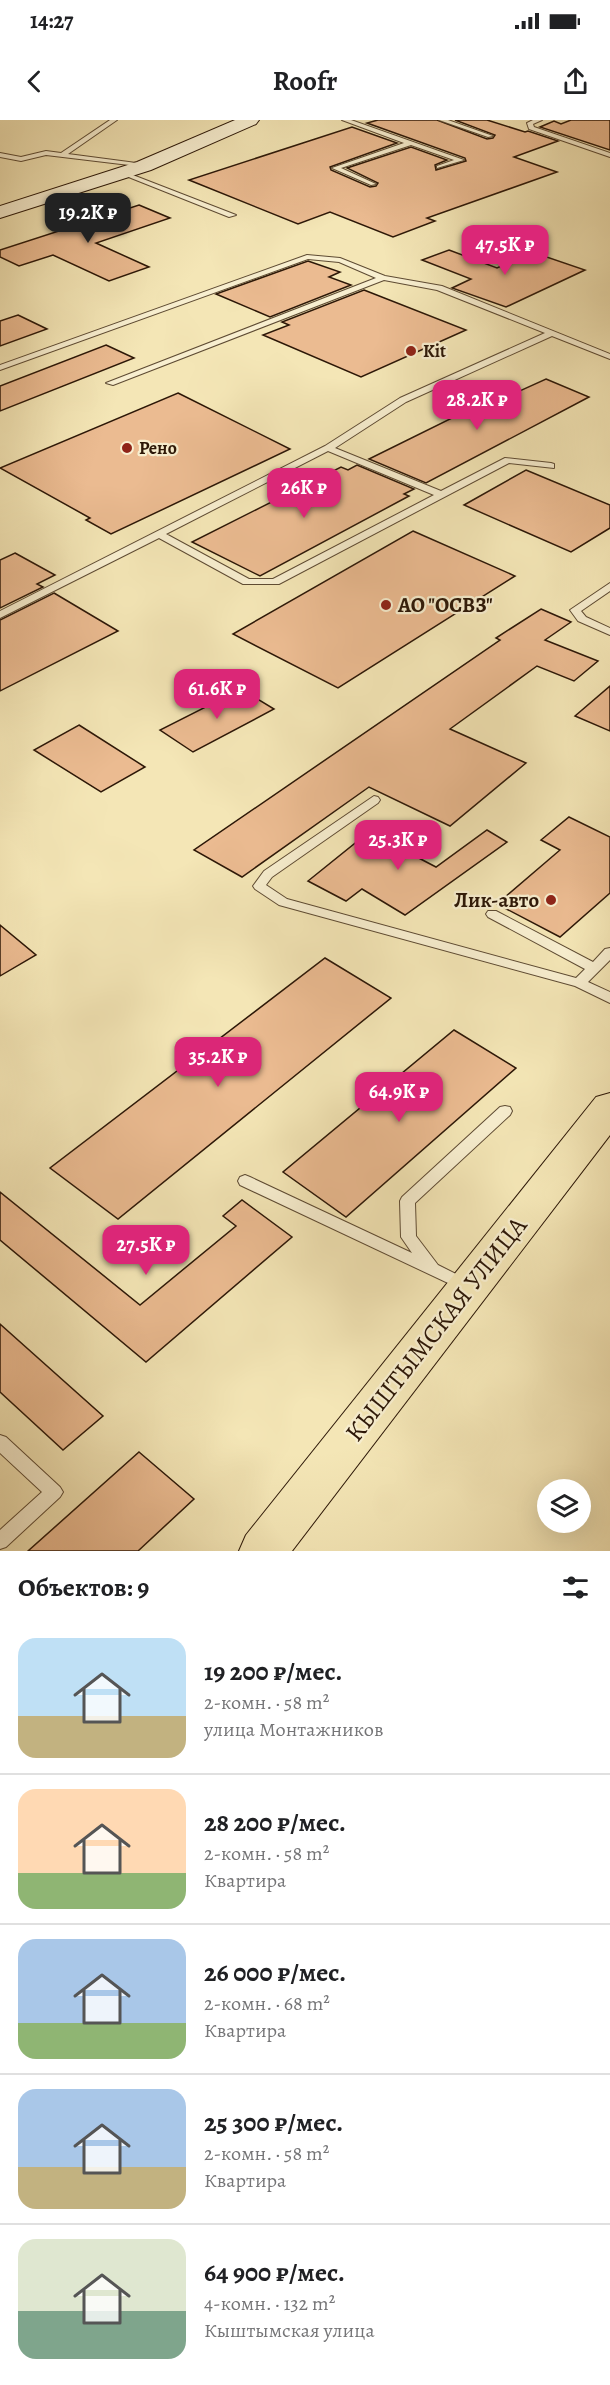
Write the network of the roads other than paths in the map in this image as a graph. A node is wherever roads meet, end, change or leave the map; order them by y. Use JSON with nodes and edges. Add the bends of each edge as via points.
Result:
{"nodes":[{"id":1,"x":114,"y":120,"type":"edge"},
{"id":2,"x":250,"y":120,"type":"edge"},
{"id":3,"x":347,"y":120,"type":"edge"},
{"id":4,"x":442,"y":120,"type":"edge"},
{"id":5,"x":539,"y":120,"type":"edge"},
{"id":6,"x":490,"y":136,"type":"dead end"},
{"id":7,"x":410,"y":143,"type":"junction"},
{"id":8,"x":0,"y":155,"type":"edge"},
{"id":9,"x":62,"y":155,"type":"junction"},
{"id":10,"x":610,"y":155,"type":"edge"},
{"id":11,"x":144,"y":166,"type":"junction"},
{"id":12,"x":439,"y":167,"type":"dead end"},
{"id":13,"x":123,"y":173,"type":"junction"},
{"id":14,"x":373,"y":184,"type":"dead end"},
{"id":15,"x":0,"y":212,"type":"edge"},
{"id":16,"x":232,"y":215,"type":"dead end"},
{"id":17,"x":382,"y":278,"type":"junction"},
{"id":18,"x":550,"y":334,"type":"junction"},
{"id":19,"x":610,"y":357,"type":"edge"},
{"id":20,"x":0,"y":368,"type":"edge"},
{"id":21,"x":110,"y":383,"type":"dead end"},
{"id":22,"x":328,"y":448,"type":"junction"},
{"id":23,"x":551,"y":466,"type":"dead end"},
{"id":24,"x":442,"y":495,"type":"junction"},
{"id":25,"x":159,"y":534,"type":"junction"},
{"id":26,"x":610,"y":586,"type":"edge"},
{"id":27,"x":0,"y":615,"type":"edge"},
{"id":28,"x":610,"y":632,"type":"edge"},
{"id":29,"x":374,"y":800,"type":"dead end"},
{"id":30,"x":492,"y":914,"type":"dead end"},
{"id":31,"x":610,"y":952,"type":"edge"},
{"id":32,"x":594,"y":969,"type":"junction"},
{"id":33,"x":579,"y":983,"type":"junction"},
{"id":34,"x":610,"y":998,"type":"edge"},
{"id":35,"x":610,"y":1107,"type":"edge"},
{"id":36,"x":505,"y":1111,"type":"dead end"},
{"id":37,"x":245,"y":1180,"type":"dead end"},
{"id":38,"x":451,"y":1278,"type":"junction"},
{"id":39,"x":0,"y":1442,"type":"edge"},
{"id":40,"x":0,"y":1541,"type":"edge"},
{"id":41,"x":263,"y":1551,"type":"edge"}],
"edges":[{"from":1,"to":9,"type":"lane"},
{"from":2,"to":11,"type":"street"},
{"from":3,"to":7,"type":"lane"},
{"from":4,"to":6,"type":"lane"},
{"from":5,"to":10,"type":"lane","via":[[530,123],[531,128]]},
{"from":7,"to":12,"type":"lane","via":[[461,160]]},
{"from":7,"to":14,"type":"lane","via":[[334,168]]},
{"from":8,"to":9,"type":"lane","via":[[21,159],[46,153]]},
{"from":9,"to":11,"type":"lane"},
{"from":11,"to":13,"type":"street"},
{"from":13,"to":15,"type":"street"},
{"from":13,"to":16,"type":"lane"},
{"from":17,"to":18,"type":"lane","via":[[439,288]]},
{"from":17,"to":20,"type":"lane","via":[[340,260],[307,257]]},
{"from":17,"to":21,"type":"lane"},
{"from":18,"to":19,"type":"lane"},
{"from":18,"to":22,"type":"lane","via":[[403,400]]},
{"from":22,"to":24,"type":"lane"},
{"from":22,"to":25,"type":"lane"},
{"from":23,"to":24,"type":"lane","via":[[508,460]]},
{"from":24,"to":25,"type":"lane","via":[[275,582],[247,582]]},
{"from":25,"to":27,"type":"lane"},
{"from":26,"to":28,"type":"lane","via":[[575,610],[582,619]]},
{"from":29,"to":33,"type":"lane","via":[[268,874],[259,886],[283,902]]},
{"from":30,"to":32,"type":"lane"},
{"from":31,"to":32,"type":"lane"},
{"from":32,"to":33,"type":"lane"},
{"from":33,"to":34,"type":"lane"},
{"from":35,"to":38,"type":"main road","name":"КЫШТЫМСКАЯ УЛИЦА"},
{"from":36,"to":38,"type":"lane","via":[[407,1201],[409,1237]]},
{"from":37,"to":38,"type":"lane"},
{"from":38,"to":41,"type":"main road","name":"КЫШТЫМСКАЯ УЛИЦА"},
{"from":39,"to":40,"type":"lane","via":[[54,1492]]}]}
